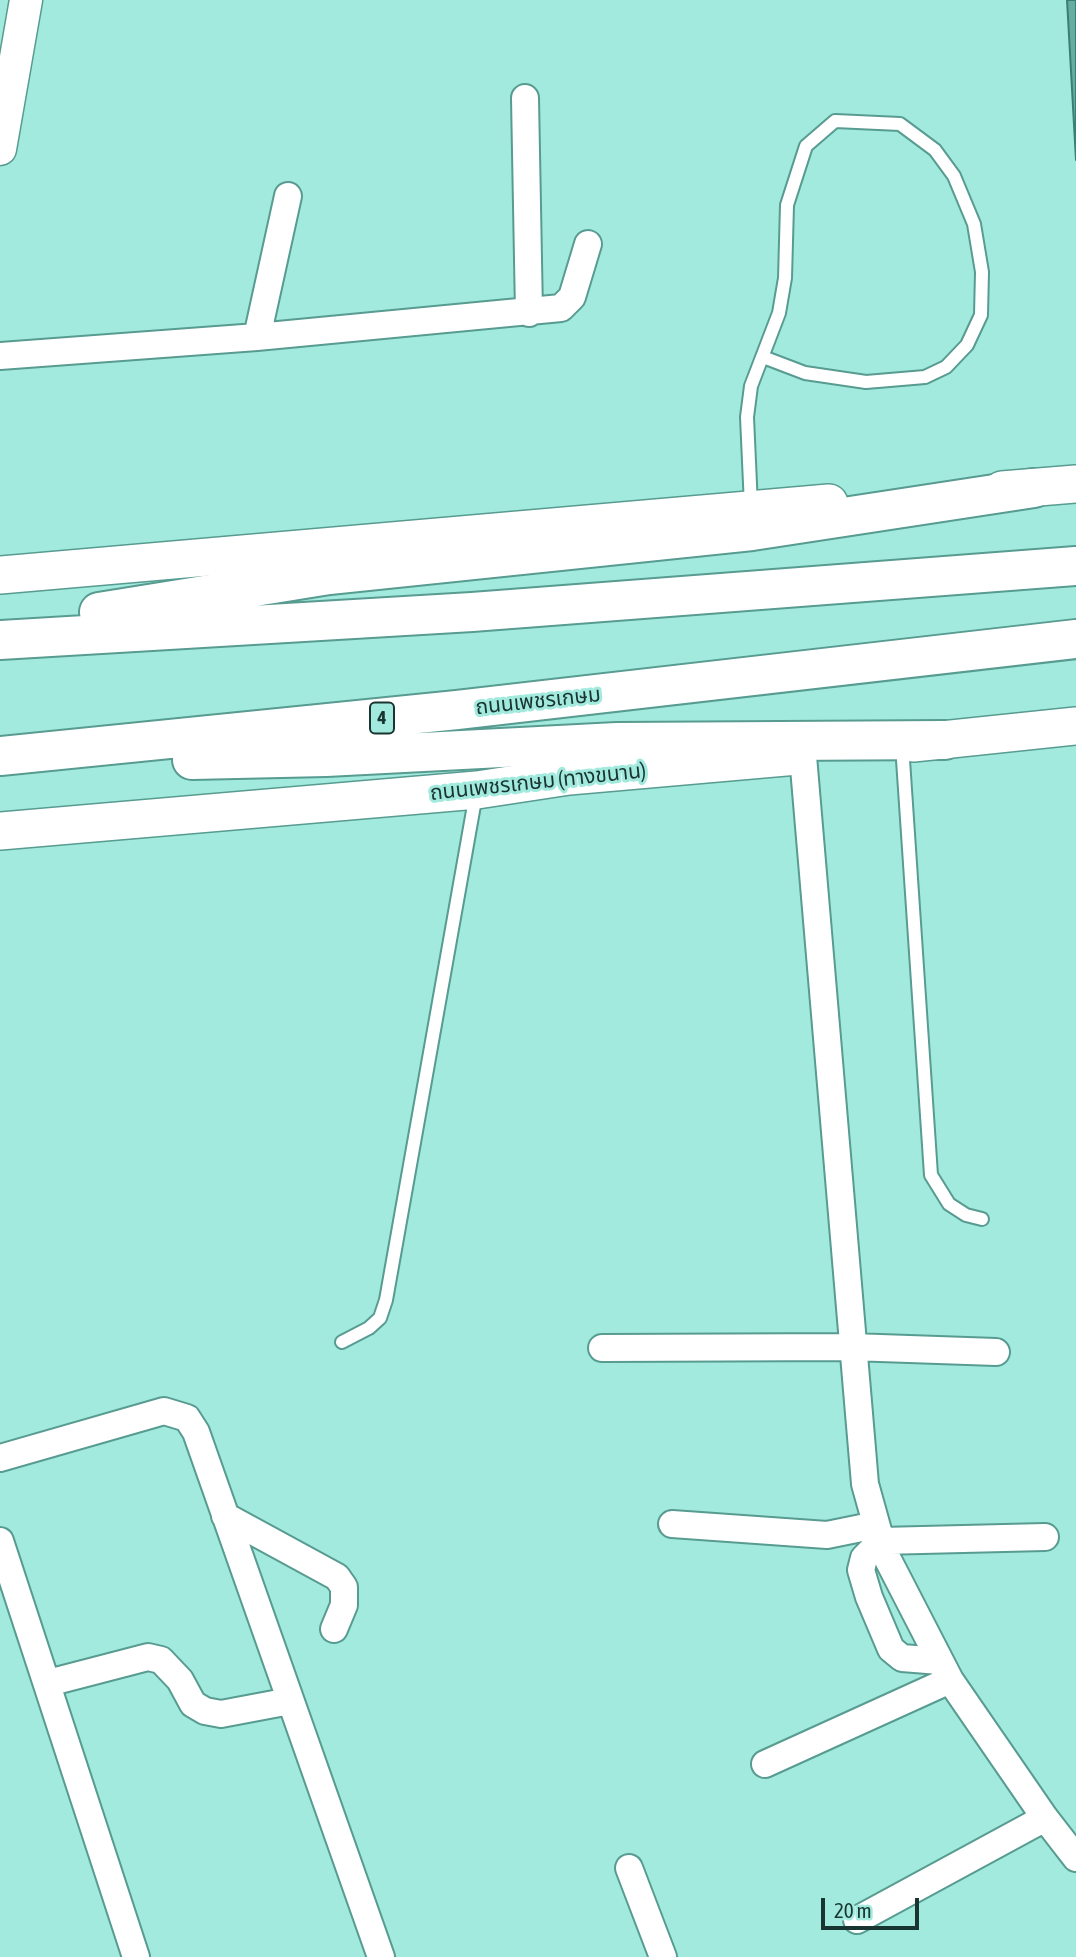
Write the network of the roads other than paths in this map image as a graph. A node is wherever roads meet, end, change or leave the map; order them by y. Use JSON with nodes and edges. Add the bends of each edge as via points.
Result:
{"nodes":[{"id":1,"x":26,"y":0,"type":"edge"},
{"id":2,"x":525,"y":98,"type":"dead end"},
{"id":3,"x":0,"y":149,"type":"edge"},
{"id":4,"x":288,"y":197,"type":"dead end"},
{"id":5,"x":588,"y":244,"type":"dead end"},
{"id":6,"x":529,"y":313,"type":"junction"},
{"id":7,"x":257,"y":337,"type":"junction"},
{"id":8,"x":0,"y":356,"type":"edge"},
{"id":9,"x":764,"y":357,"type":"junction"},
{"id":10,"x":1076,"y":484,"type":"edge"},
{"id":11,"x":1034,"y":488,"type":"junction"},
{"id":12,"x":751,"y":509,"type":"junction"},
{"id":13,"x":1076,"y":566,"type":"edge"},
{"id":14,"x":0,"y":575,"type":"edge"},
{"id":15,"x":0,"y":628,"type":"edge"},
{"id":16,"x":1076,"y":639,"type":"edge"},
{"id":17,"x":0,"y":640,"type":"edge"},
{"id":18,"x":1076,"y":726,"type":"edge"},
{"id":19,"x":945,"y":740,"type":"junction"},
{"id":20,"x":902,"y":745,"type":"junction"},
{"id":21,"x":803,"y":756,"type":"junction"},
{"id":22,"x":0,"y":758,"type":"edge"},
{"id":23,"x":477,"y":790,"type":"junction"},
{"id":24,"x":0,"y":831,"type":"edge"},
{"id":25,"x":982,"y":1219,"type":"dead end"},
{"id":26,"x":341,"y":1342,"type":"dead end"},
{"id":27,"x":851,"y":1347,"type":"junction"},
{"id":28,"x":603,"y":1348,"type":"dead end"},
{"id":29,"x":996,"y":1352,"type":"dead end"},
{"id":30,"x":0,"y":1458,"type":"edge"},
{"id":31,"x":225,"y":1516,"type":"junction"},
{"id":32,"x":672,"y":1524,"type":"dead end"},
{"id":33,"x":878,"y":1533,"type":"junction"},
{"id":34,"x":1045,"y":1537,"type":"dead end"},
{"id":35,"x":0,"y":1541,"type":"edge"},
{"id":36,"x":334,"y":1629,"type":"dead end"},
{"id":37,"x":945,"y":1671,"type":"junction"},
{"id":38,"x":48,"y":1683,"type":"junction"},
{"id":39,"x":290,"y":1701,"type":"junction"},
{"id":40,"x":765,"y":1764,"type":"dead end"},
{"id":41,"x":1045,"y":1818,"type":"junction"},
{"id":42,"x":1076,"y":1858,"type":"edge"},
{"id":43,"x":629,"y":1868,"type":"dead end"},
{"id":44,"x":857,"y":1920,"type":"dead end"},
{"id":45,"x":136,"y":1957,"type":"edge"},
{"id":46,"x":381,"y":1957,"type":"edge"},
{"id":47,"x":663,"y":1957,"type":"edge"}],
"edges":[{"from":1,"to":3,"type":"street"},
{"from":2,"to":6,"type":"street"},
{"from":4,"to":7,"type":"street"},
{"from":5,"to":6,"type":"street","via":[[572,298],[561,308]]},
{"from":6,"to":7,"type":"street"},
{"from":7,"to":8,"type":"street"},
{"from":9,"to":9,"type":"lane","via":[[785,278],[788,205],[806,146],[835,121],[900,124],[935,150],[948,167],[974,224],[982,272],[981,315],[967,345],[946,367],[925,377],[866,382],[804,373]]},
{"from":9,"to":12,"type":"lane","via":[[751,386],[747,417]]},
{"from":10,"to":11,"type":"main road"},
{"from":11,"to":12,"type":"main road"},
{"from":11,"to":15,"type":"highway","via":[[752,531],[328,575]]},
{"from":12,"to":14,"type":"main road"},
{"from":13,"to":17,"type":"highway","via":[[755,592]]},
{"from":16,"to":22,"type":"highway","name":"ถนนเพชรเกษม","number":"4"},
{"from":18,"to":19,"type":"main road","name":"ถนนเพชรเกษม (ทางขนาน)"},
{"from":19,"to":20,"type":"main road","name":"ถนนเพชรเกษม (ทางขนาน)"},
{"from":19,"to":22,"type":"highway","via":[[707,739],[326,757]]},
{"from":20,"to":21,"type":"main road","name":"ถนนเพชรเกษม (ทางขนาน)"},
{"from":20,"to":25,"type":"lane","via":[[931,1175],[949,1204]]},
{"from":21,"to":23,"type":"main road","name":"ถนนเพชรเกษม (ทางขนาน)","via":[[569,776]]},
{"from":21,"to":27,"type":"street"},
{"from":23,"to":24,"type":"main road","name":"ถนนเพชรเกษม (ทางขนาน)"},
{"from":23,"to":26,"type":"lane","via":[[387,1300],[380,1318]]},
{"from":27,"to":28,"type":"street"},
{"from":27,"to":29,"type":"street"},
{"from":27,"to":33,"type":"street","via":[[865,1484]]},
{"from":30,"to":31,"type":"street","via":[[164,1411],[177,1413],[187,1418],[196,1432]]},
{"from":31,"to":36,"type":"street","via":[[337,1577],[344,1587],[344,1605]]},
{"from":31,"to":39,"type":"street"},
{"from":32,"to":33,"type":"street","via":[[827,1535]]},
{"from":33,"to":34,"type":"street"},
{"from":33,"to":37,"type":"street"},
{"from":33,"to":37,"type":"street","via":[[861,1570],[891,1649],[902,1658]]},
{"from":35,"to":38,"type":"street"},
{"from":37,"to":40,"type":"street"},
{"from":37,"to":41,"type":"street"},
{"from":38,"to":39,"type":"street","via":[[148,1657],[161,1660],[180,1680],[193,1704],[205,1711],[221,1714]]},
{"from":38,"to":45,"type":"street"},
{"from":39,"to":46,"type":"street"},
{"from":41,"to":42,"type":"street"},
{"from":41,"to":44,"type":"street"},
{"from":43,"to":47,"type":"street"}]}
